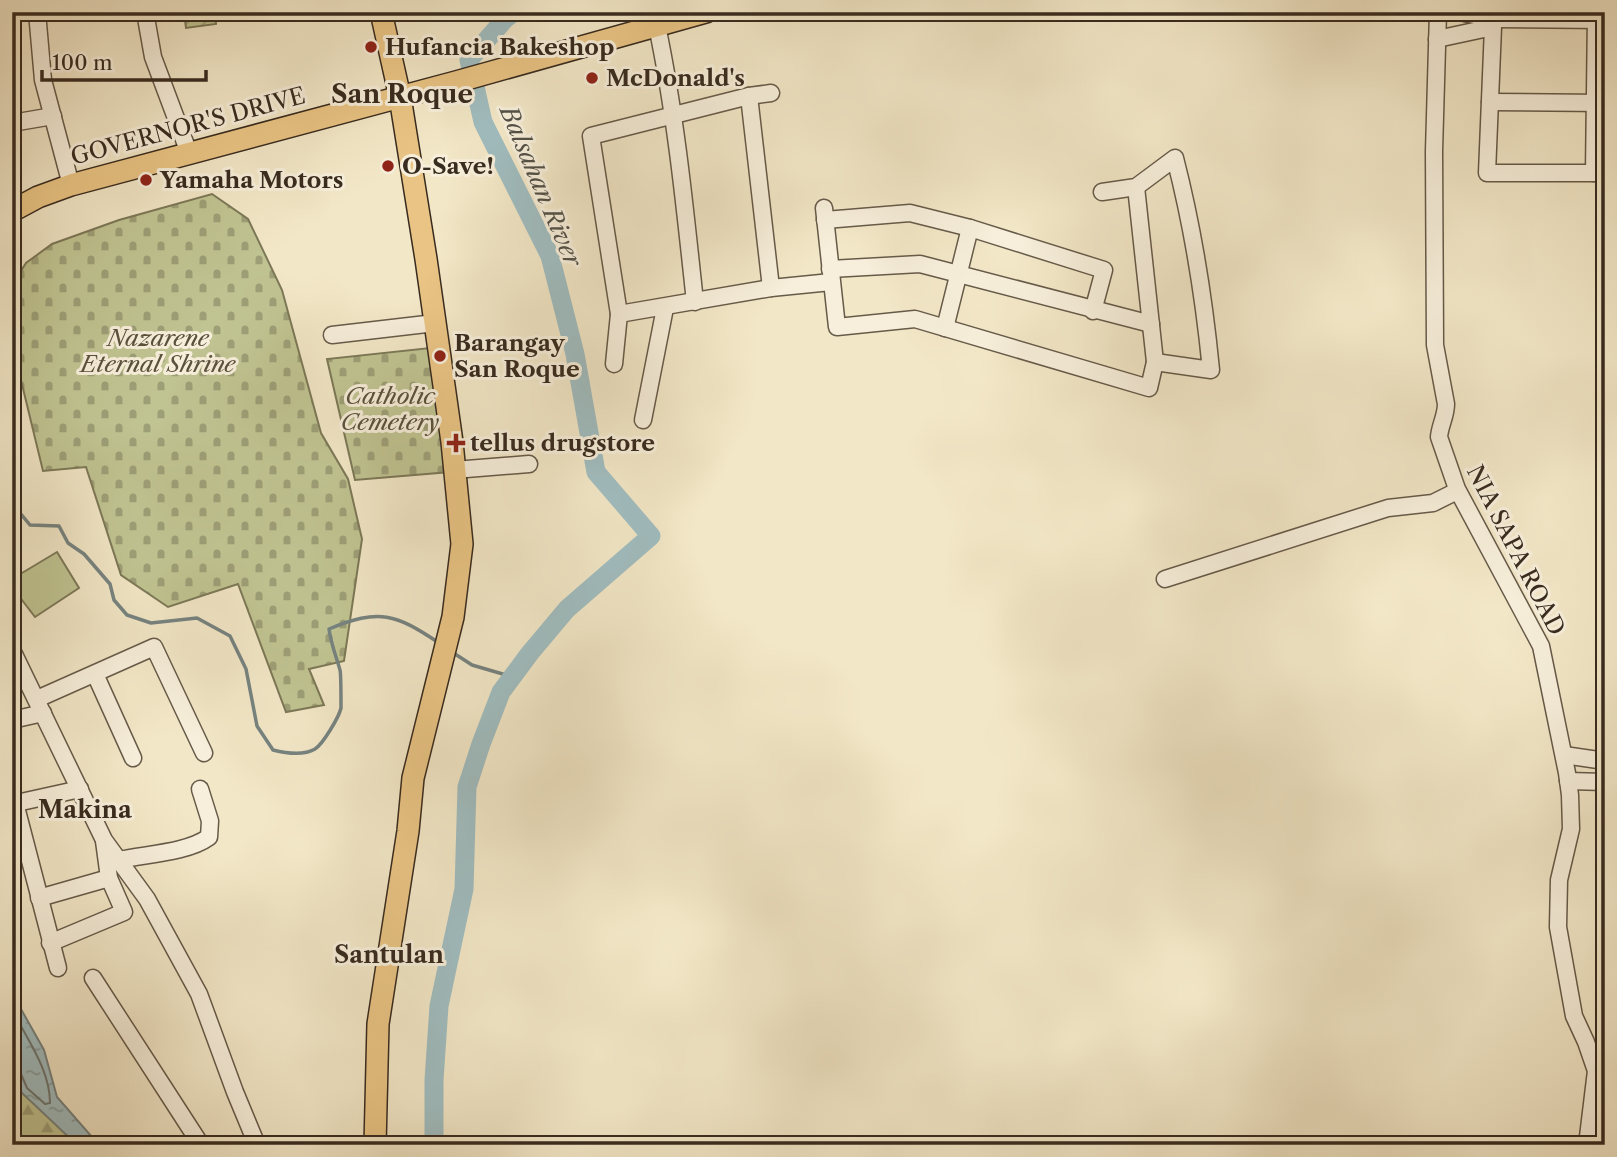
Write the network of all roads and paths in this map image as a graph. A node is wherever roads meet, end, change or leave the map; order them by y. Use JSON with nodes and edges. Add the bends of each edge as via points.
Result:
{"nodes":[{"id":1,"x":37,"y":12,"type":"edge"},
{"id":2,"x":145,"y":12,"type":"edge"},
{"id":3,"x":381,"y":12,"type":"edge"},
{"id":4,"x":706,"y":12,"type":"edge"},
{"id":5,"x":1438,"y":12,"type":"edge"},
{"id":6,"x":1458,"y":12,"type":"edge"},
{"id":7,"x":1599,"y":22,"type":"edge"},
{"id":8,"x":1493,"y":23,"type":"junction"},
{"id":9,"x":654,"y":34,"type":"junction"},
{"id":10,"x":1437,"y":39,"type":"junction"},
{"id":11,"x":772,"y":93,"type":"dead end"},
{"id":12,"x":749,"y":96,"type":"junction"},
{"id":13,"x":400,"y":97,"type":"junction"},
{"id":14,"x":1490,"y":102,"type":"junction"},
{"id":15,"x":1599,"y":103,"type":"edge"},
{"id":16,"x":53,"y":116,"type":"junction"},
{"id":17,"x":675,"y":116,"type":"junction"},
{"id":18,"x":12,"y":123,"type":"edge"},
{"id":19,"x":189,"y":153,"type":"junction"},
{"id":20,"x":1599,"y":173,"type":"edge"},
{"id":21,"x":71,"y":185,"type":"junction"},
{"id":22,"x":1136,"y":187,"type":"junction"},
{"id":23,"x":1102,"y":192,"type":"dead end"},
{"id":24,"x":12,"y":211,"type":"edge"},
{"id":25,"x":970,"y":228,"type":"junction"},
{"id":26,"x":959,"y":274,"type":"junction"},
{"id":27,"x":830,"y":276,"type":"junction"},
{"id":28,"x":771,"y":288,"type":"junction"},
{"id":29,"x":695,"y":302,"type":"junction"},
{"id":30,"x":665,"y":308,"type":"junction"},
{"id":31,"x":1093,"y":311,"type":"junction"},
{"id":32,"x":619,"y":314,"type":"junction"},
{"id":33,"x":435,"y":323,"type":"junction"},
{"id":34,"x":1151,"y":324,"type":"junction"},
{"id":35,"x":945,"y":328,"type":"junction"},
{"id":36,"x":332,"y":335,"type":"dead end"},
{"id":37,"x":1155,"y":362,"type":"junction"},
{"id":38,"x":614,"y":364,"type":"dead end"},
{"id":39,"x":643,"y":420,"type":"dead end"},
{"id":40,"x":529,"y":464,"type":"dead end"},
{"id":41,"x":454,"y":470,"type":"junction"},
{"id":42,"x":1457,"y":491,"type":"junction"},
{"id":43,"x":1165,"y":579,"type":"dead end"},
{"id":44,"x":12,"y":650,"type":"edge"},
{"id":45,"x":95,"y":674,"type":"junction"},
{"id":46,"x":40,"y":706,"type":"junction"},
{"id":47,"x":12,"y":720,"type":"edge"},
{"id":48,"x":204,"y":753,"type":"dead end"},
{"id":49,"x":1564,"y":755,"type":"junction"},
{"id":50,"x":133,"y":758,"type":"dead end"},
{"id":51,"x":1605,"y":761,"type":"edge"},
{"id":52,"x":1568,"y":781,"type":"junction"},
{"id":53,"x":1605,"y":782,"type":"edge"},
{"id":54,"x":80,"y":789,"type":"junction"},
{"id":55,"x":200,"y":789,"type":"dead end"},
{"id":56,"x":14,"y":804,"type":"edge"},
{"id":57,"x":104,"y":840,"type":"junction"},
{"id":58,"x":119,"y":860,"type":"junction"},
{"id":59,"x":109,"y":878,"type":"junction"},
{"id":60,"x":39,"y":898,"type":"junction"},
{"id":61,"x":50,"y":943,"type":"junction"},
{"id":62,"x":58,"y":968,"type":"dead end"},
{"id":63,"x":93,"y":978,"type":"dead end"},
{"id":64,"x":201,"y":1145,"type":"edge"},
{"id":65,"x":257,"y":1145,"type":"edge"},
{"id":66,"x":375,"y":1145,"type":"edge"},
{"id":67,"x":1587,"y":1145,"type":"edge"}],
"edges":[{"from":1,"to":16,"type":"street","via":[[43,80]]},
{"from":2,"to":19,"type":"street","via":[[153,57]]},
{"from":3,"to":13,"type":"main road"},
{"from":4,"to":9,"type":"main road","name":"GOVERNOR'S DRIVE"},
{"from":5,"to":10,"type":"street","name":"NIA SAPA ROAD"},
{"from":6,"to":8,"type":"street"},
{"from":7,"to":8,"type":"street"},
{"from":7,"to":15,"type":"street"},
{"from":8,"to":10,"type":"street"},
{"from":8,"to":14,"type":"street"},
{"from":9,"to":13,"type":"main road","name":"GOVERNOR'S DRIVE"},
{"from":9,"to":17,"type":"street"},
{"from":10,"to":42,"type":"street","name":"NIA SAPA ROAD","via":[[1435,345],[1447,404],[1439,437]]},
{"from":11,"to":12,"type":"street"},
{"from":12,"to":17,"type":"street"},
{"from":12,"to":28,"type":"street"},
{"from":13,"to":19,"type":"main road","name":"GOVERNOR'S DRIVE"},
{"from":13,"to":33,"type":"main road"},
{"from":14,"to":15,"type":"street"},
{"from":14,"to":20,"type":"street","via":[[1487,173]]},
{"from":15,"to":20,"type":"street"},
{"from":16,"to":18,"type":"street"},
{"from":16,"to":21,"type":"street"},
{"from":17,"to":29,"type":"street"},
{"from":17,"to":32,"type":"street","via":[[591,136]]},
{"from":19,"to":21,"type":"main road","name":"GOVERNOR'S DRIVE"},
{"from":21,"to":24,"type":"main road","name":"GOVERNOR'S DRIVE"},
{"from":22,"to":23,"type":"street"},
{"from":22,"to":34,"type":"street"},
{"from":22,"to":37,"type":"street","via":[[1175,158],[1192,224],[1206,314],[1210,370]]},
{"from":25,"to":26,"type":"street"},
{"from":25,"to":27,"type":"street","via":[[910,214],[824,214]]},
{"from":25,"to":31,"type":"street","via":[[1104,270]]},
{"from":26,"to":27,"type":"street","via":[[920,264]]},
{"from":26,"to":31,"type":"street"},
{"from":26,"to":35,"type":"street"},
{"from":27,"to":28,"type":"street"},
{"from":27,"to":35,"type":"street","via":[[837,327],[915,319]]},
{"from":28,"to":29,"type":"street"},
{"from":29,"to":30,"type":"street"},
{"from":30,"to":32,"type":"street"},
{"from":30,"to":39,"type":"street"},
{"from":31,"to":34,"type":"street"},
{"from":32,"to":38,"type":"street"},
{"from":33,"to":36,"type":"street"},
{"from":33,"to":41,"type":"main road"},
{"from":34,"to":37,"type":"street"},
{"from":35,"to":37,"type":"street","via":[[1149,388]]},
{"from":40,"to":41,"type":"street"},
{"from":41,"to":66,"type":"main road","via":[[461,544],[458,584],[413,778],[378,1024]]},
{"from":42,"to":43,"type":"street","via":[[1433,503],[1388,508]]},
{"from":42,"to":49,"type":"street","name":"NIA SAPA ROAD","via":[[1541,646]]},
{"from":44,"to":46,"type":"street"},
{"from":45,"to":46,"type":"street"},
{"from":45,"to":48,"type":"street","via":[[154,646]]},
{"from":45,"to":50,"type":"street"},
{"from":46,"to":47,"type":"street"},
{"from":46,"to":54,"type":"street"},
{"from":49,"to":51,"type":"street"},
{"from":49,"to":52,"type":"street","name":"NIA SAPA ROAD"},
{"from":52,"to":53,"type":"street"},
{"from":52,"to":67,"type":"street","name":"NIA SAPA ROAD","via":[[1571,829],[1559,880],[1558,927],[1574,1016],[1596,1071]]},
{"from":54,"to":56,"type":"street"},
{"from":54,"to":57,"type":"street"},
{"from":55,"to":58,"type":"street","via":[[209,837],[177,849]]},
{"from":56,"to":60,"type":"street"},
{"from":57,"to":58,"type":"street"},
{"from":57,"to":59,"type":"street"},
{"from":58,"to":65,"type":"street","via":[[147,899],[199,994]]},
{"from":59,"to":60,"type":"street"},
{"from":59,"to":61,"type":"street","via":[[124,912]]},
{"from":60,"to":61,"type":"street"},
{"from":61,"to":62,"type":"street"},
{"from":63,"to":64,"type":"street"}]}
